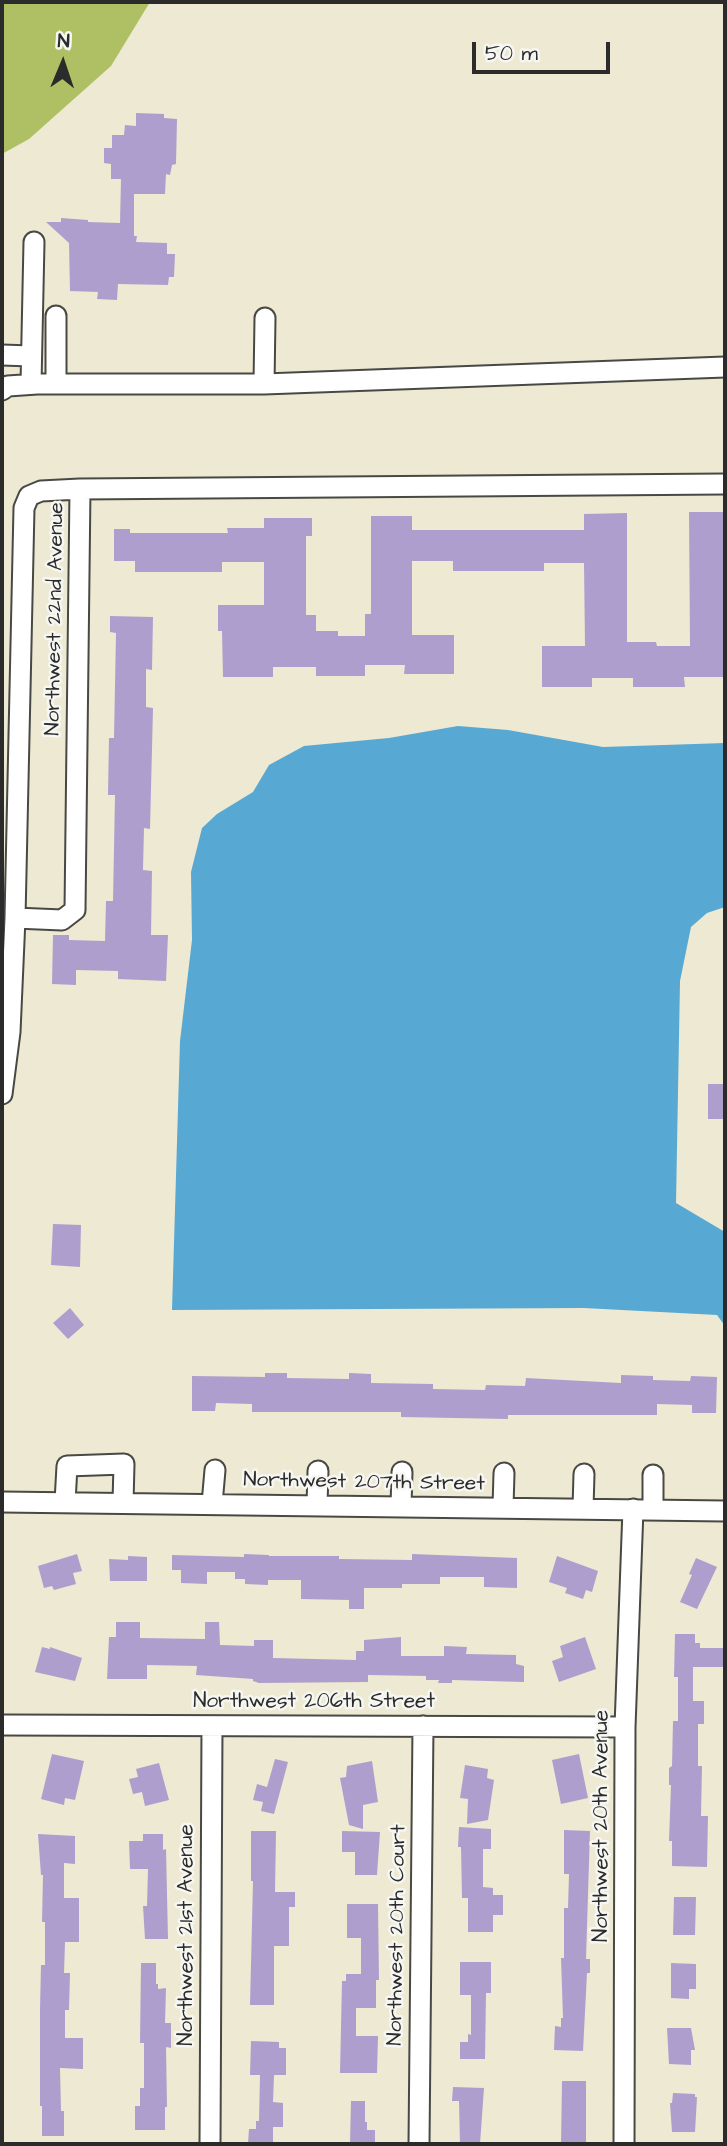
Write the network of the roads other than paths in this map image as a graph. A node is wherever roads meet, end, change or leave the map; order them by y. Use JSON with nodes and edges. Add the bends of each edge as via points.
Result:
{"nodes":[{"id":1,"x":34,"y":242,"type":"dead end"},
{"id":2,"x":56,"y":316,"type":"dead end"},
{"id":3,"x":265,"y":318,"type":"dead end"},
{"id":4,"x":2,"y":355,"type":"edge"},
{"id":5,"x":31,"y":356,"type":"junction"},
{"id":6,"x":725,"y":367,"type":"edge"},
{"id":7,"x":31,"y":384,"type":"junction"},
{"id":8,"x":56,"y":384,"type":"junction"},
{"id":9,"x":264,"y":384,"type":"junction"},
{"id":10,"x":2,"y":390,"type":"edge"},
{"id":11,"x":725,"y":484,"type":"edge"},
{"id":12,"x":80,"y":489,"type":"junction"},
{"id":13,"x":15,"y":918,"type":"junction"},
{"id":14,"x":6,"y":1032,"type":"edge"},
{"id":15,"x":2,"y":1094,"type":"edge"},
{"id":16,"x":215,"y":1470,"type":"dead end"},
{"id":17,"x":318,"y":1471,"type":"dead end"},
{"id":18,"x":402,"y":1472,"type":"dead end"},
{"id":19,"x":504,"y":1473,"type":"dead end"},
{"id":20,"x":584,"y":1474,"type":"dead end"},
{"id":21,"x":653,"y":1475,"type":"dead end"},
{"id":22,"x":2,"y":1502,"type":"edge"},
{"id":23,"x":65,"y":1502,"type":"junction"},
{"id":24,"x":123,"y":1503,"type":"junction"},
{"id":25,"x":212,"y":1504,"type":"junction"},
{"id":26,"x":317,"y":1505,"type":"junction"},
{"id":27,"x":401,"y":1506,"type":"junction"},
{"id":28,"x":503,"y":1507,"type":"junction"},
{"id":29,"x":583,"y":1508,"type":"junction"},
{"id":30,"x":643,"y":1509,"type":"junction"},
{"id":31,"x":725,"y":1511,"type":"edge"},
{"id":32,"x":2,"y":1725,"type":"edge"},
{"id":33,"x":212,"y":1726,"type":"junction"},
{"id":34,"x":423,"y":1726,"type":"junction"},
{"id":35,"x":625,"y":1727,"type":"junction"},
{"id":36,"x":209,"y":2144,"type":"edge"},
{"id":37,"x":419,"y":2144,"type":"edge"},
{"id":38,"x":624,"y":2144,"type":"edge"}],
"edges":[{"from":1,"to":5,"type":"street"},
{"from":2,"to":8,"type":"street"},
{"from":3,"to":9,"type":"street"},
{"from":4,"to":5,"type":"street"},
{"from":5,"to":7,"type":"street"},
{"from":6,"to":9,"type":"street"},
{"from":7,"to":8,"type":"street"},
{"from":7,"to":10,"type":"street"},
{"from":8,"to":9,"type":"street"},
{"from":11,"to":12,"type":"street"},
{"from":12,"to":13,"type":"street","name":"Northwest 22nd Avenue","via":[[41,491],[29,496],[24,508]]},
{"from":12,"to":13,"type":"street","name":"Northwest 22nd Avenue","via":[[75,910],[62,920]]},
{"from":13,"to":14,"type":"street","name":"Northwest 22nd Avenue"},
{"from":14,"to":15,"type":"street","name":"Northwest 22nd Avenue"},
{"from":16,"to":25,"type":"street"},
{"from":17,"to":26,"type":"street"},
{"from":18,"to":27,"type":"street"},
{"from":19,"to":28,"type":"street"},
{"from":20,"to":29,"type":"street"},
{"from":21,"to":30,"type":"street","name":"Northwest 20th Avenue"},
{"from":22,"to":23,"type":"street","name":"Northwest 207th Street"},
{"from":23,"to":24,"type":"street","name":"Northwest 207th Street"},
{"from":23,"to":24,"type":"street","via":[[67,1465],[124,1464]]},
{"from":24,"to":25,"type":"street","name":"Northwest 207th Street"},
{"from":25,"to":26,"type":"street","name":"Northwest 207th Street"},
{"from":26,"to":27,"type":"street","name":"Northwest 207th Street"},
{"from":27,"to":28,"type":"street","name":"Northwest 207th Street"},
{"from":28,"to":29,"type":"street","name":"Northwest 207th Street"},
{"from":29,"to":30,"type":"street","name":"Northwest 207th Street"},
{"from":30,"to":31,"type":"street","name":"Northwest 207th Street"},
{"from":30,"to":35,"type":"street","name":"Northwest 20th Avenue"},
{"from":32,"to":33,"type":"street","name":"Northwest 206th Street"},
{"from":33,"to":34,"type":"street","name":"Northwest 206th Street"},
{"from":33,"to":36,"type":"street","name":"Northwest 21st Avenue"},
{"from":34,"to":35,"type":"street","name":"Northwest 206th Street"},
{"from":34,"to":37,"type":"street","name":"Northwest 20th Court"},
{"from":35,"to":38,"type":"street","name":"Northwest 20th Avenue"}]}
